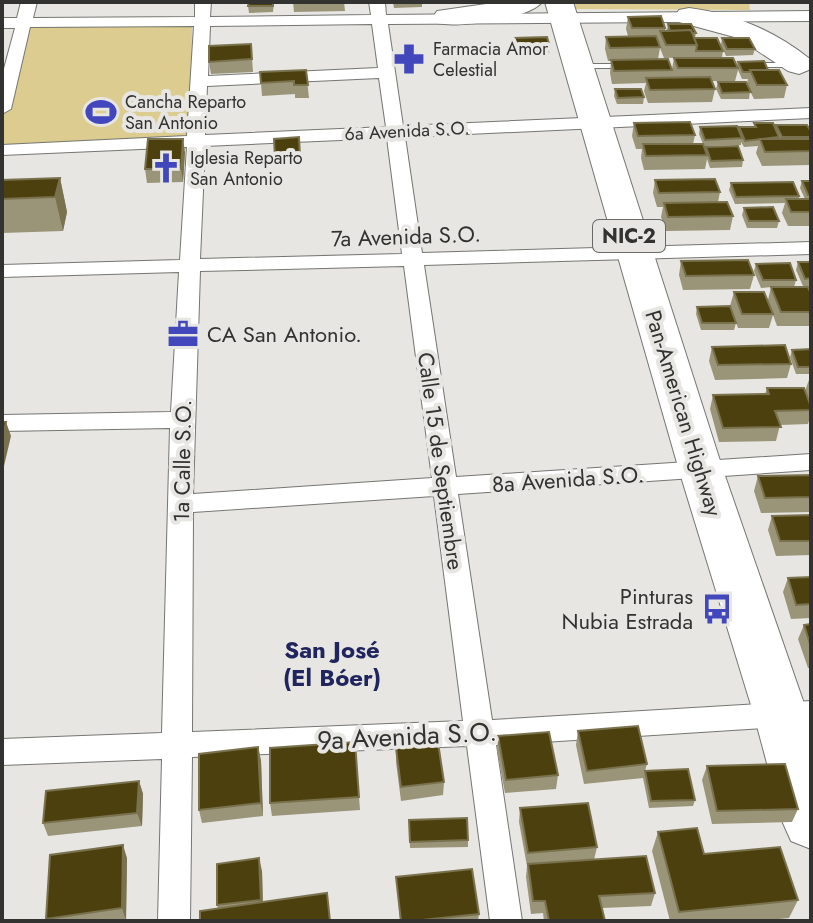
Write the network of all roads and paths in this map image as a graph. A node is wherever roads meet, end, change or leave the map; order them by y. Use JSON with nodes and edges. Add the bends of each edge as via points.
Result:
{"nodes":[{"id":1,"x":29,"y":2,"type":"edge"},
{"id":2,"x":203,"y":2,"type":"edge"},
{"id":3,"x":528,"y":2,"type":"edge"},
{"id":4,"x":769,"y":9,"type":"edge"},
{"id":5,"x":378,"y":10,"type":"edge"},
{"id":6,"x":561,"y":10,"type":"edge"},
{"id":7,"x":689,"y":16,"type":"junction"},
{"id":8,"x":811,"y":16,"type":"edge"},
{"id":9,"x":447,"y":17,"type":"junction"},
{"id":10,"x":201,"y":20,"type":"junction"},
{"id":11,"x":2,"y":23,"type":"edge"},
{"id":12,"x":24,"y":23,"type":"junction"},
{"id":13,"x":736,"y":65,"type":"edge"},
{"id":14,"x":578,"y":66,"type":"junction"},
{"id":15,"x":641,"y":66,"type":"edge"},
{"id":16,"x":387,"y":73,"type":"junction"},
{"id":17,"x":805,"y":76,"type":"edge"},
{"id":18,"x":198,"y":81,"type":"junction"},
{"id":19,"x":2,"y":109,"type":"edge"},
{"id":20,"x":811,"y":113,"type":"edge"},
{"id":21,"x":595,"y":123,"type":"junction"},
{"id":22,"x":395,"y":132,"type":"junction"},
{"id":23,"x":194,"y":141,"type":"junction"},
{"id":24,"x":2,"y":150,"type":"edge"},
{"id":25,"x":811,"y":248,"type":"edge"},
{"id":26,"x":634,"y":253,"type":"junction"},
{"id":27,"x":413,"y":260,"type":"junction"},
{"id":28,"x":189,"y":266,"type":"junction"},
{"id":29,"x":2,"y":271,"type":"edge"},
{"id":30,"x":182,"y":420,"type":"junction"},
{"id":31,"x":2,"y":423,"type":"edge"},
{"id":32,"x":811,"y":462,"type":"edge"},
{"id":33,"x":701,"y":470,"type":"junction"},
{"id":34,"x":445,"y":487,"type":"junction"},
{"id":35,"x":180,"y":504,"type":"junction"},
{"id":36,"x":796,"y":714,"type":"edge"},
{"id":37,"x":480,"y":733,"type":"junction"},
{"id":38,"x":177,"y":747,"type":"junction"},
{"id":39,"x":2,"y":752,"type":"edge"},
{"id":40,"x":811,"y":823,"type":"edge"},
{"id":41,"x":174,"y":921,"type":"edge"},
{"id":42,"x":506,"y":921,"type":"edge"}],
"edges":[{"from":1,"to":12,"type":"street"},
{"from":2,"to":10,"type":"street","name":"1a Calle S.O."},
{"from":3,"to":9,"type":"highway"},
{"from":4,"to":7,"type":"street"},
{"from":4,"to":8,"type":"street"},
{"from":4,"to":17,"type":"highway"},
{"from":5,"to":9,"type":"street"},
{"from":5,"to":10,"type":"street"},
{"from":5,"to":16,"type":"street","name":"Calle 15 de Septiembre"},
{"from":6,"to":7,"type":"street"},
{"from":6,"to":9,"type":"street"},
{"from":6,"to":14,"type":"highway","name":"Pan-American Highway","number":"NIC-2"},
{"from":7,"to":17,"type":"highway","via":[[744,28],[771,43]]},
{"from":10,"to":12,"type":"street"},
{"from":10,"to":18,"type":"street","name":"1a Calle S.O."},
{"from":11,"to":12,"type":"street"},
{"from":12,"to":19,"type":"street"},
{"from":13,"to":17,"type":"lane"},
{"from":14,"to":15,"type":"lane"},
{"from":14,"to":21,"type":"highway","name":"Pan-American Highway","number":"NIC-2"},
{"from":16,"to":18,"type":"street"},
{"from":16,"to":22,"type":"street","name":"Calle 15 de Septiembre"},
{"from":18,"to":23,"type":"street","name":"1a Calle S.O."},
{"from":20,"to":21,"type":"street","name":"6a Avenida S.O."},
{"from":21,"to":22,"type":"street","name":"6a Avenida S.O."},
{"from":21,"to":26,"type":"highway","name":"Pan-American Highway","number":"NIC-2"},
{"from":22,"to":23,"type":"street","name":"6a Avenida S.O."},
{"from":22,"to":27,"type":"street","name":"Calle 15 de Septiembre"},
{"from":23,"to":24,"type":"street","name":"6a Avenida S.O."},
{"from":23,"to":28,"type":"street","name":"1a Calle S.O."},
{"from":25,"to":26,"type":"street","name":"7a Avenida S.O."},
{"from":26,"to":27,"type":"street","name":"7a Avenida S.O."},
{"from":26,"to":33,"type":"highway","name":"Pan-American Highway","number":"NIC-2"},
{"from":27,"to":28,"type":"street","name":"7a Avenida S.O."},
{"from":27,"to":34,"type":"street","name":"Calle 15 de Septiembre"},
{"from":28,"to":29,"type":"street","name":"7a Avenida S.O."},
{"from":28,"to":30,"type":"street","name":"1a Calle S.O."},
{"from":30,"to":31,"type":"street"},
{"from":30,"to":35,"type":"street","name":"1a Calle S.O."},
{"from":32,"to":33,"type":"street","name":"8a Avenida S.O."},
{"from":33,"to":34,"type":"street","name":"8a Avenida S.O."},
{"from":33,"to":36,"type":"highway","name":"Pan-American Highway","number":"NIC-2"},
{"from":34,"to":35,"type":"street","name":"8a Avenida S.O."},
{"from":34,"to":37,"type":"street","name":"Calle 15 de Septiembre"},
{"from":35,"to":38,"type":"street","name":"1a Calle S.O."},
{"from":36,"to":37,"type":"street","name":"9a Avenida S.O."},
{"from":36,"to":40,"type":"highway","name":"Pan-American Highway","number":"NIC-2"},
{"from":37,"to":38,"type":"street","name":"9a Avenida S.O."},
{"from":37,"to":42,"type":"street","name":"Calle 15 de Septiembre"},
{"from":38,"to":39,"type":"street","name":"9a Avenida S.O."},
{"from":38,"to":41,"type":"street","name":"1a Calle S.O."}]}
